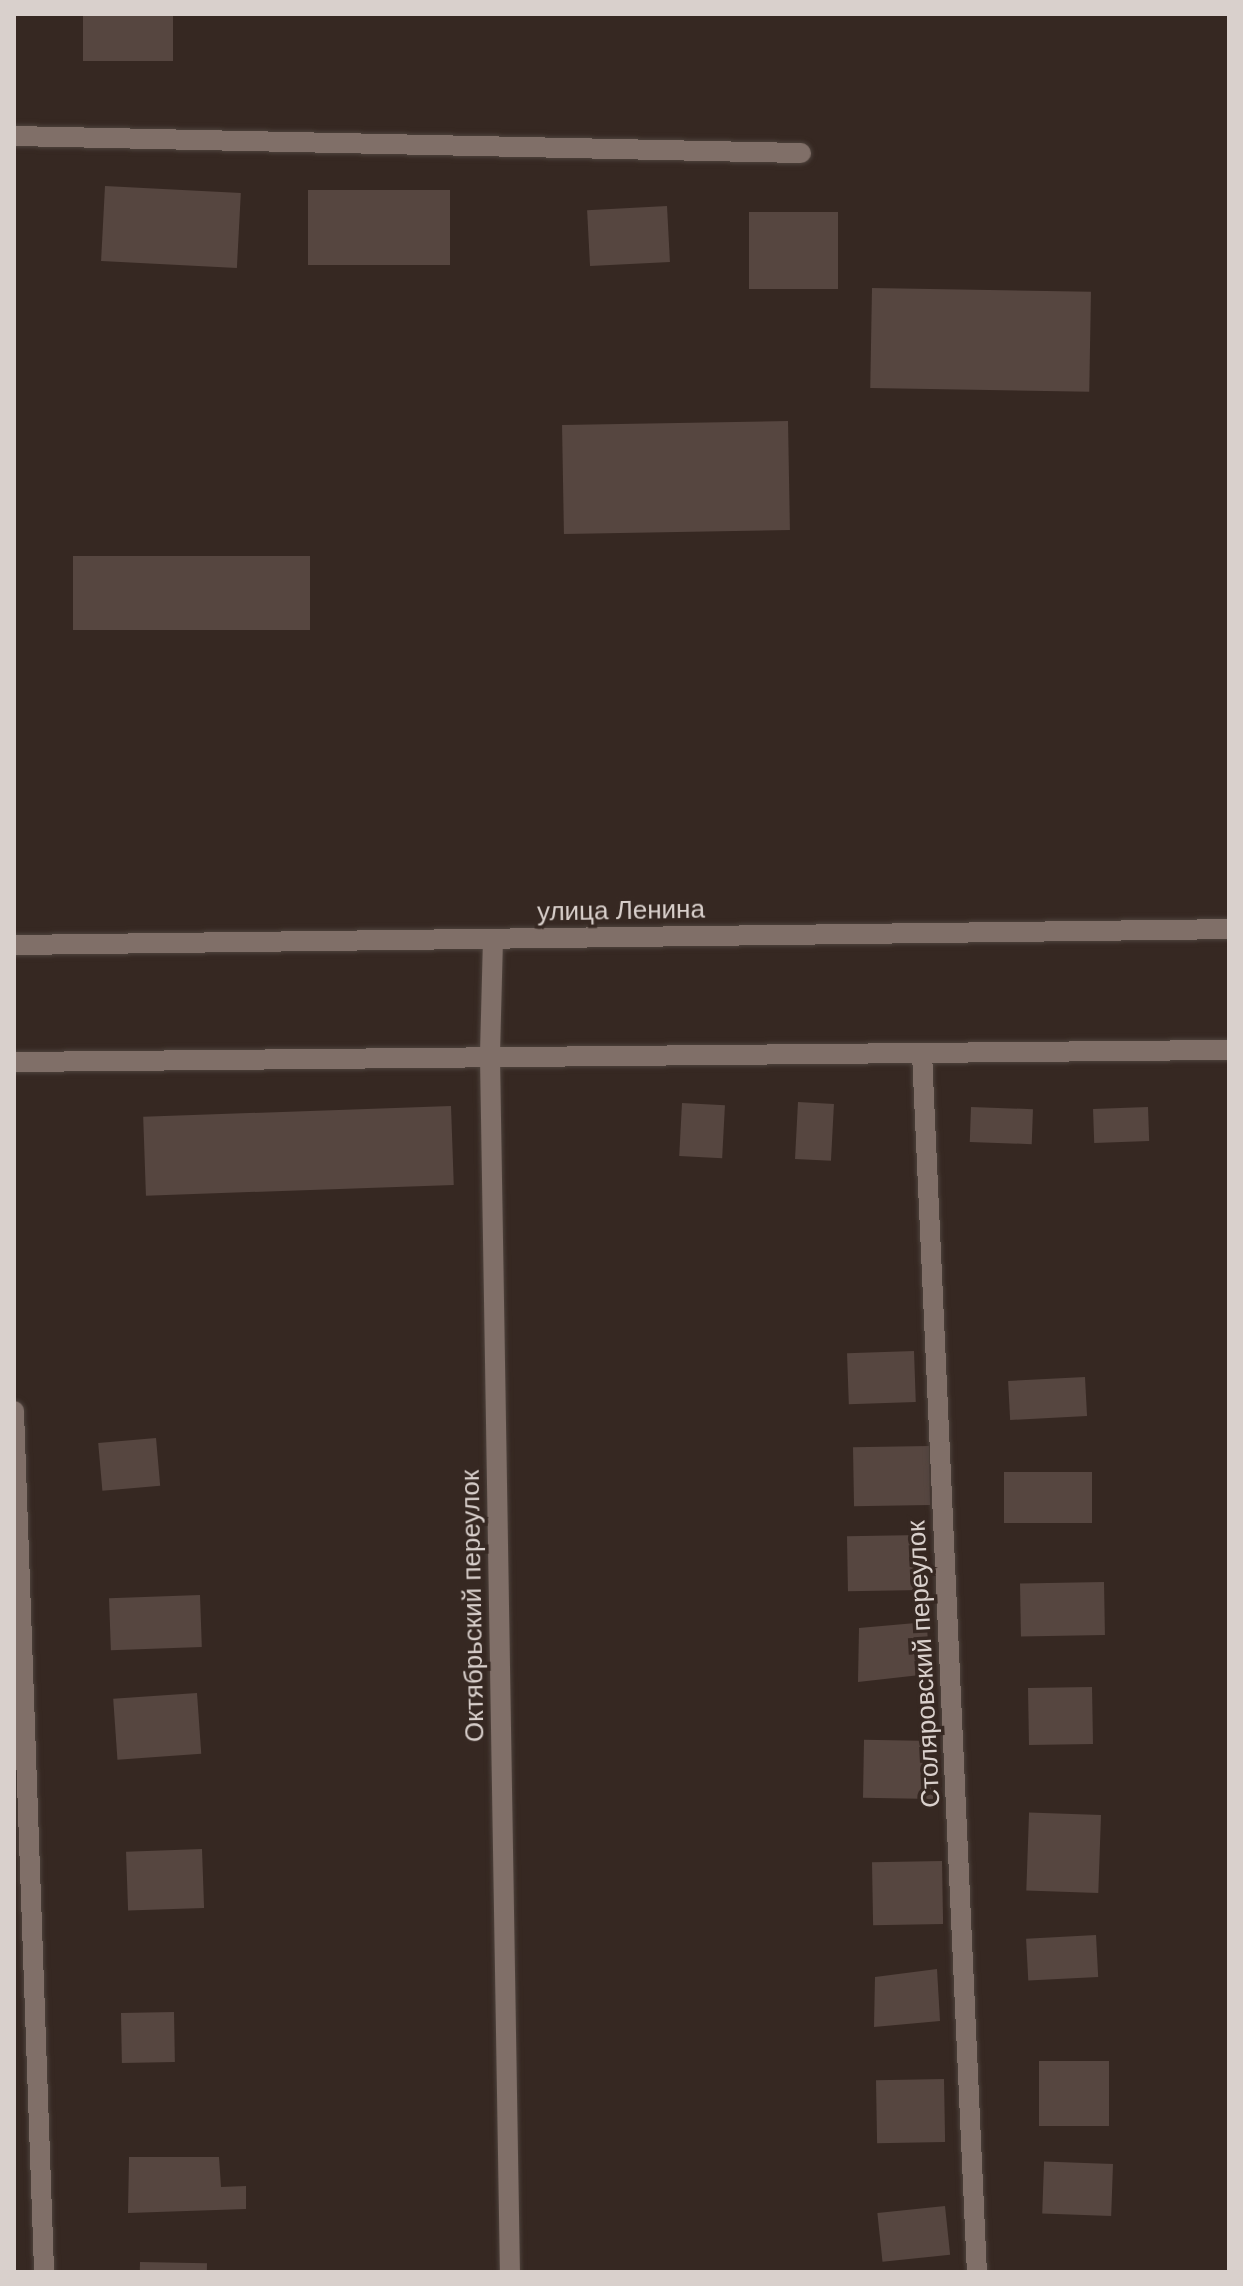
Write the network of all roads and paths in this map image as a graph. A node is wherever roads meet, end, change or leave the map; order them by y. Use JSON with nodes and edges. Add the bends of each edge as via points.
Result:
{"nodes":[{"id":1,"x":14,"y":136,"type":"edge"},
{"id":2,"x":801,"y":153,"type":"dead end"},
{"id":3,"x":1229,"y":929,"type":"edge"},
{"id":4,"x":493,"y":939,"type":"junction"},
{"id":5,"x":14,"y":945,"type":"edge"},
{"id":6,"x":1229,"y":1050,"type":"edge"},
{"id":7,"x":922,"y":1053,"type":"junction"},
{"id":8,"x":490,"y":1057,"type":"junction"},
{"id":9,"x":14,"y":1062,"type":"edge"},
{"id":10,"x":14,"y":1411,"type":"edge"},
{"id":11,"x":44,"y":2272,"type":"edge"},
{"id":12,"x":510,"y":2272,"type":"edge"},
{"id":13,"x":977,"y":2272,"type":"edge"}],
"edges":[{"from":1,"to":2,"type":"street"},
{"from":3,"to":4,"type":"street","name":"улица Ленина"},
{"from":4,"to":5,"type":"street","name":"улица Ленина"},
{"from":4,"to":8,"type":"street","name":"Октябрьский переулок"},
{"from":6,"to":7,"type":"street"},
{"from":7,"to":8,"type":"street"},
{"from":7,"to":13,"type":"street","name":"Столяровский переулок"},
{"from":8,"to":9,"type":"street"},
{"from":8,"to":12,"type":"street","name":"Октябрьский переулок"},
{"from":10,"to":11,"type":"street"}]}
